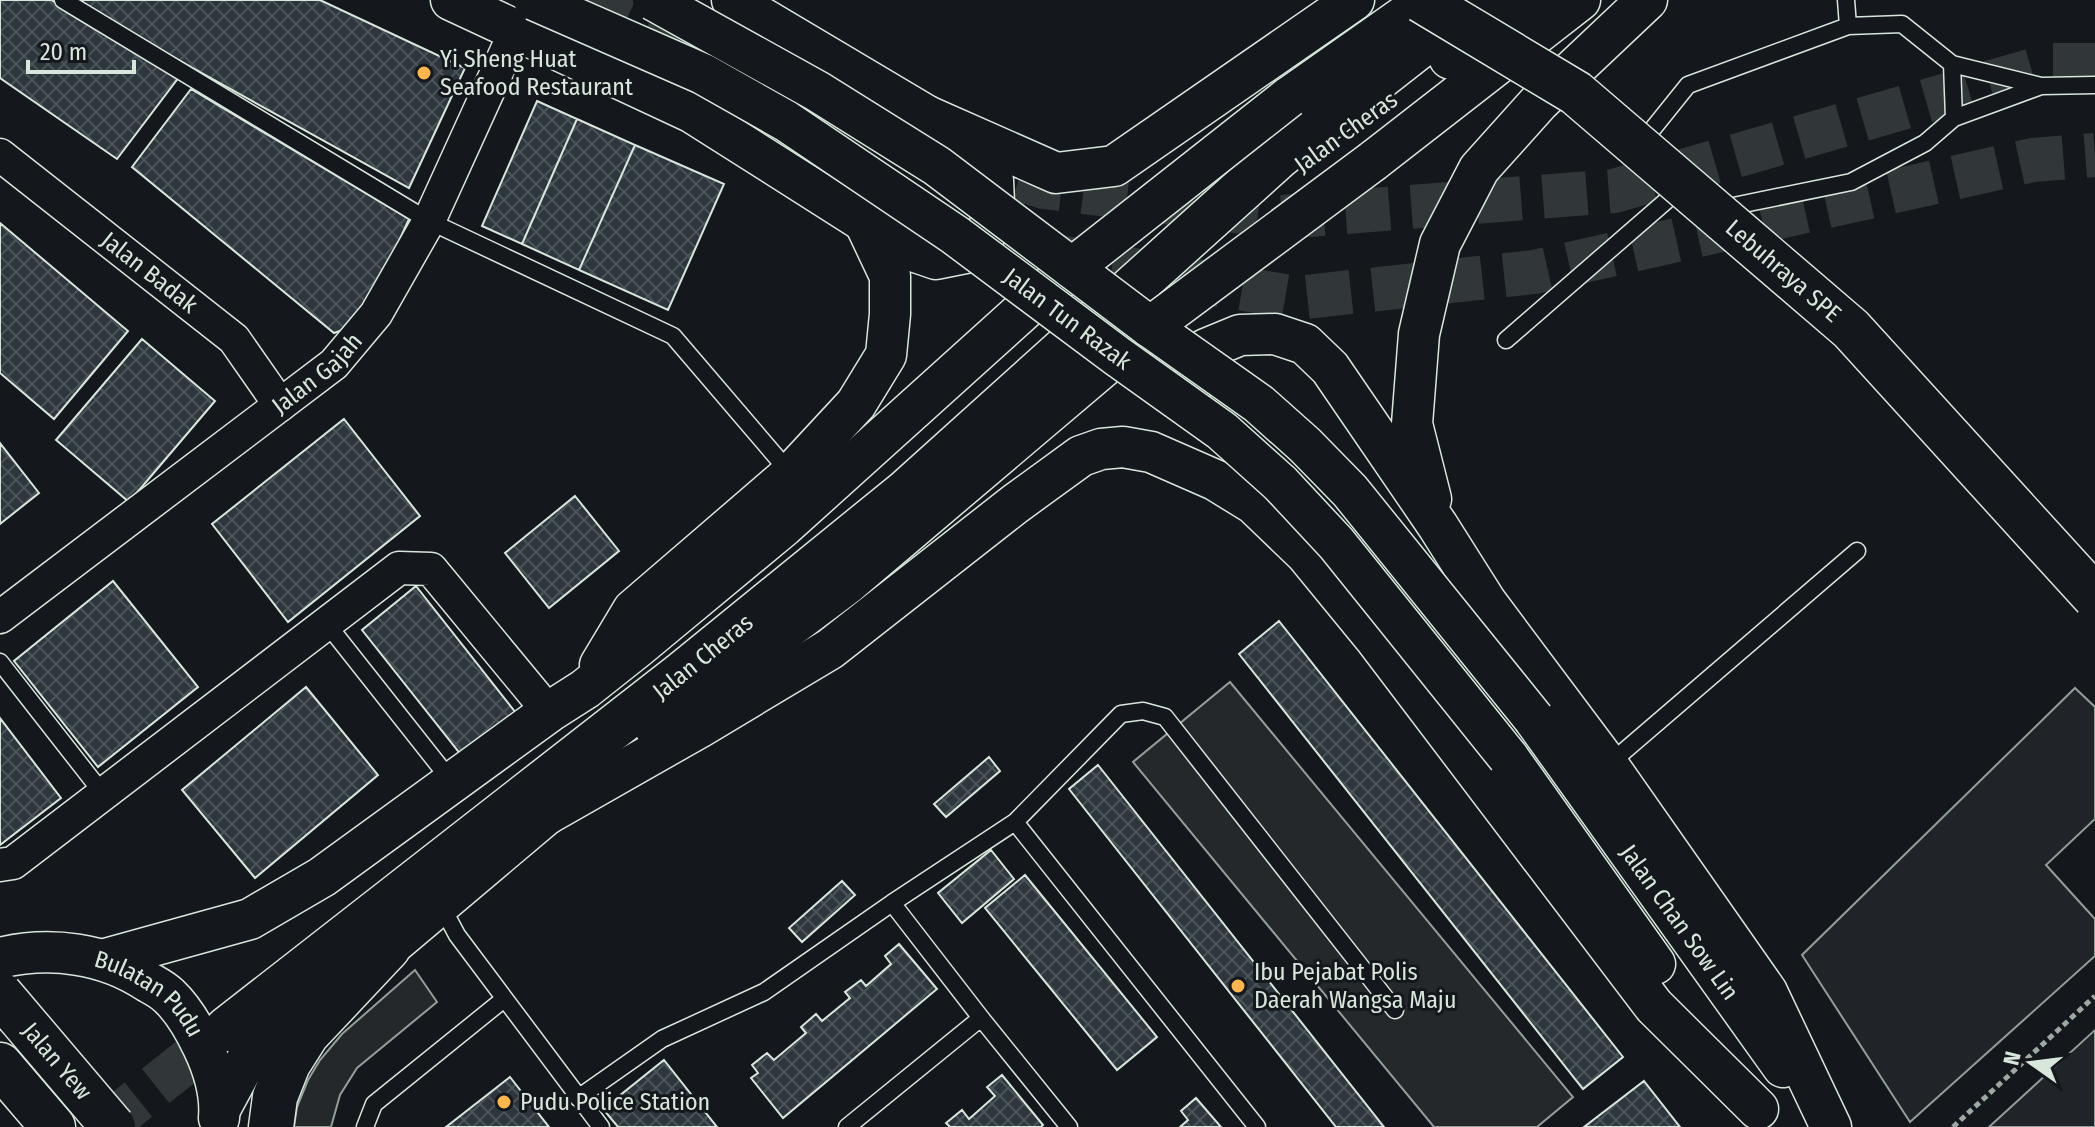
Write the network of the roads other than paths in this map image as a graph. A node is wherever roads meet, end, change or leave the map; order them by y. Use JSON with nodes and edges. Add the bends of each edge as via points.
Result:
{"nodes":[{"id":1,"x":63,"y":0,"type":"edge"},
{"id":2,"x":451,"y":0,"type":"edge"},
{"id":3,"x":653,"y":0,"type":"edge"},
{"id":4,"x":732,"y":0,"type":"edge"},
{"id":5,"x":1354,"y":0,"type":"edge"},
{"id":6,"x":1424,"y":0,"type":"edge"},
{"id":7,"x":1469,"y":0,"type":"edge"},
{"id":8,"x":1478,"y":0,"type":"edge"},
{"id":9,"x":1529,"y":0,"type":"edge"},
{"id":10,"x":1580,"y":0,"type":"edge"},
{"id":11,"x":1647,"y":0,"type":"edge"},
{"id":12,"x":1846,"y":0,"type":"edge"},
{"id":13,"x":525,"y":15,"type":"edge"},
{"id":14,"x":1848,"y":26,"type":"junction"},
{"id":15,"x":1952,"y":64,"type":"junction"},
{"id":16,"x":2095,"y":85,"type":"edge"},
{"id":17,"x":2041,"y":86,"type":"junction"},
{"id":18,"x":927,"y":116,"type":"junction"},
{"id":19,"x":1954,"y":118,"type":"junction"},
{"id":20,"x":0,"y":155,"type":"edge"},
{"id":21,"x":1666,"y":201,"type":"junction"},
{"id":22,"x":429,"y":221,"type":"junction"},
{"id":23,"x":864,"y":221,"type":"junction"},
{"id":24,"x":1161,"y":261,"type":"junction"},
{"id":25,"x":1072,"y":268,"type":"junction"},
{"id":26,"x":1038,"y":297,"type":"junction"},
{"id":27,"x":1150,"y":327,"type":"junction"},
{"id":28,"x":1506,"y":340,"type":"dead end"},
{"id":29,"x":1117,"y":356,"type":"junction"},
{"id":30,"x":280,"y":405,"type":"junction"},
{"id":31,"x":791,"y":474,"type":"junction"},
{"id":32,"x":1254,"y":504,"type":"junction"},
{"id":33,"x":1438,"y":526,"type":"junction"},
{"id":34,"x":1857,"y":551,"type":"dead end"},
{"id":35,"x":2095,"y":552,"type":"edge"},
{"id":36,"x":2095,"y":597,"type":"edge"},
{"id":37,"x":0,"y":617,"type":"edge"},
{"id":38,"x":327,"y":624,"type":"junction"},
{"id":39,"x":0,"y":662,"type":"edge"},
{"id":40,"x":585,"y":689,"type":"junction"},
{"id":41,"x":549,"y":712,"type":"junction"},
{"id":42,"x":1534,"y":719,"type":"joint"},
{"id":43,"x":1508,"y":757,"type":"joint"},
{"id":44,"x":1608,"y":765,"type":"junction"},
{"id":45,"x":453,"y":784,"type":"junction"},
{"id":46,"x":104,"y":795,"type":"junction"},
{"id":47,"x":540,"y":818,"type":"junction"},
{"id":48,"x":1015,"y":822,"type":"junction"},
{"id":49,"x":0,"y":865,"type":"edge"},
{"id":50,"x":440,"y":903,"type":"junction"},
{"id":51,"x":892,"y":903,"type":"junction"},
{"id":52,"x":0,"y":933,"type":"edge"},
{"id":53,"x":388,"y":948,"type":"junction"},
{"id":54,"x":49,"y":951,"type":"junction"},
{"id":55,"x":0,"y":958,"type":"edge"},
{"id":56,"x":102,"y":960,"type":"junction"},
{"id":57,"x":0,"y":994,"type":"edge"},
{"id":58,"x":504,"y":999,"type":"junction"},
{"id":59,"x":1395,"y":1010,"type":"dead end"},
{"id":60,"x":981,"y":1018,"type":"junction"},
{"id":61,"x":227,"y":1029,"type":"tunnel mouth"},
{"id":62,"x":0,"y":1065,"type":"edge"},
{"id":63,"x":578,"y":1098,"type":"junction"},
{"id":64,"x":219,"y":1118,"type":"edge"},
{"id":65,"x":1764,"y":1118,"type":"edge"},
{"id":66,"x":53,"y":1127,"type":"edge"},
{"id":67,"x":113,"y":1127,"type":"edge"},
{"id":68,"x":271,"y":1127,"type":"edge"},
{"id":69,"x":365,"y":1127,"type":"edge"},
{"id":70,"x":601,"y":1127,"type":"edge"},
{"id":71,"x":847,"y":1127,"type":"edge"},
{"id":72,"x":1069,"y":1127,"type":"edge"},
{"id":73,"x":1257,"y":1127,"type":"edge"},
{"id":74,"x":1828,"y":1127,"type":"edge"}],
"edges":[{"from":1,"to":22,"type":"lane"},
{"from":2,"to":13,"type":"street"},
{"from":3,"to":25,"type":"street","name":"Jalan Tun Razak","bridge":true,"via":[[817,91],[937,166]]},
{"from":4,"to":18,"type":"street"},
{"from":5,"to":18,"type":"street","via":[[1114,166],[1056,173]]},
{"from":6,"to":25,"type":"street","bridge":true,"via":[[1289,97]]},
{"from":6,"to":36,"type":"main road","name":"Lebuhraya SPE","bridge":true,"via":[[1576,93],[1851,329]]},
{"from":7,"to":35,"type":"main road","name":"Lebuhraya SPE","via":[[1592,78],[1858,303]]},
{"from":8,"to":24,"type":"main road","name":"Jalan Cheras","via":[[1279,156]]},
{"from":9,"to":24,"type":"main road","name":"Jalan Cheras"},
{"from":10,"to":27,"type":"street","bridge":true},
{"from":11,"to":33,"type":"street","via":[[1540,101],[1479,169],[1440,244],[1419,334],[1412,424]]},
{"from":12,"to":14,"type":"lane"},
{"from":13,"to":22,"type":"street","name":"Jalan Gajah"},
{"from":13,"to":23,"type":"street"},
{"from":13,"to":26,"type":"street","name":"Jalan Tun Razak","bridge":true,"via":[[703,74],[786,121]]},
{"from":14,"to":15,"type":"lane","via":[[1902,24]]},
{"from":14,"to":21,"type":"lane","via":[[1688,85],[1647,136]]},
{"from":15,"to":17,"type":"lane"},
{"from":15,"to":19,"type":"lane"},
{"from":16,"to":17,"type":"lane"},
{"from":17,"to":19,"type":"lane"},
{"from":18,"to":23,"type":"street","via":[[974,153],[993,180],[989,229],[966,253],[936,259],[907,249]]},
{"from":19,"to":21,"type":"lane","via":[[1925,143],[1851,182],[1713,210]]},
{"from":20,"to":30,"type":"street","name":"Jalan Badak","via":[[234,339]]},
{"from":21,"to":28,"type":"lane"},
{"from":22,"to":30,"type":"street","name":"Jalan Gajah","via":[[376,314],[334,364]]},
{"from":22,"to":31,"type":"lane","via":[[673,336]]},
{"from":23,"to":31,"type":"street","via":[[890,276],[886,355],[856,404]]},
{"from":24,"to":61,"type":"main road","name":"Jalan Cheras","via":[[906,492]]},
{"from":25,"to":26,"type":"street"},
{"from":25,"to":27,"type":"street","name":"Jalan Tun Razak","bridge":true},
{"from":26,"to":29,"type":"street","name":"Jalan Tun Razak","bridge":true},
{"from":26,"to":40,"type":"street","via":[[784,526]]},
{"from":27,"to":29,"type":"street"},
{"from":27,"to":42,"type":"street","name":"Jalan Tun Razak","bridge":true,"via":[[1259,404],[1305,445],[1350,491]]},
{"from":29,"to":43,"type":"street","name":"Jalan Tun Razak","bridge":true,"via":[[1222,431],[1280,483],[1336,543]]},
{"from":29,"to":47,"type":"street","via":[[847,584]]},
{"from":30,"to":37,"type":"street","name":"Jalan Gajah"},
{"from":31,"to":40,"type":"street","via":[[633,610]]},
{"from":32,"to":33,"type":"street","via":[[1194,423],[1188,395],[1206,349],[1240,335],[1275,334],[1305,344],[1330,368]]},
{"from":32,"to":47,"type":"street","via":[[1151,452],[1123,447],[1081,456],[830,649]]},
{"from":32,"to":65,"type":"street","via":[[1306,554],[1374,637],[1654,1006]]},
{"from":33,"to":44,"type":"street","via":[[1486,602]]},
{"from":34,"to":44,"type":"lane"},
{"from":38,"to":41,"type":"street","via":[[399,568],[431,569]]},
{"from":38,"to":45,"type":"lane"},
{"from":38,"to":46,"type":"street"},
{"from":39,"to":46,"type":"lane"},
{"from":40,"to":41,"type":"street"},
{"from":41,"to":45,"type":"street"},
{"from":42,"to":74,"type":"street","name":"Jalan Chan Sow Lin"},
{"from":43,"to":65,"type":"street","name":"Jalan Chan Sow Lin"},
{"from":44,"to":74,"type":"street","via":[[1767,992]]},
{"from":45,"to":56,"type":"street","via":[[322,877],[250,919]]},
{"from":46,"to":49,"type":"street","via":[[13,863]]},
{"from":47,"to":50,"type":"street"},
{"from":48,"to":51,"type":"lane"},
{"from":48,"to":59,"type":"lane","via":[[1121,714],[1143,711],[1165,717]]},
{"from":48,"to":73,"type":"lane"},
{"from":50,"to":53,"type":"street"},
{"from":50,"to":58,"type":"lane"},
{"from":51,"to":60,"type":"lane"},
{"from":51,"to":63,"type":"lane","via":[[764,992],[662,1039]]},
{"from":52,"to":54,"type":"street"},
{"from":53,"to":64,"type":"street","via":[[280,1021],[252,1050]]},
{"from":53,"to":68,"type":"main road","via":[[307,1034],[275,1097]]},
{"from":54,"to":55,"type":"street","name":"Bulatan Pudu"},
{"from":54,"to":56,"type":"street","name":"Bulatan Pudu"},
{"from":56,"to":64,"type":"street","name":"Bulatan Pudu","via":[[134,972],[167,994],[191,1024],[212,1065]]},
{"from":57,"to":67,"type":"main road","name":"Jalan Yew","bridge":true},
{"from":58,"to":63,"type":"lane"},
{"from":58,"to":69,"type":"lane","via":[[374,1104]]},
{"from":60,"to":71,"type":"lane"},
{"from":60,"to":72,"type":"lane"},
{"from":62,"to":66,"type":"main road","name":"Jalan Yew"},
{"from":63,"to":70,"type":"lane"}]}
